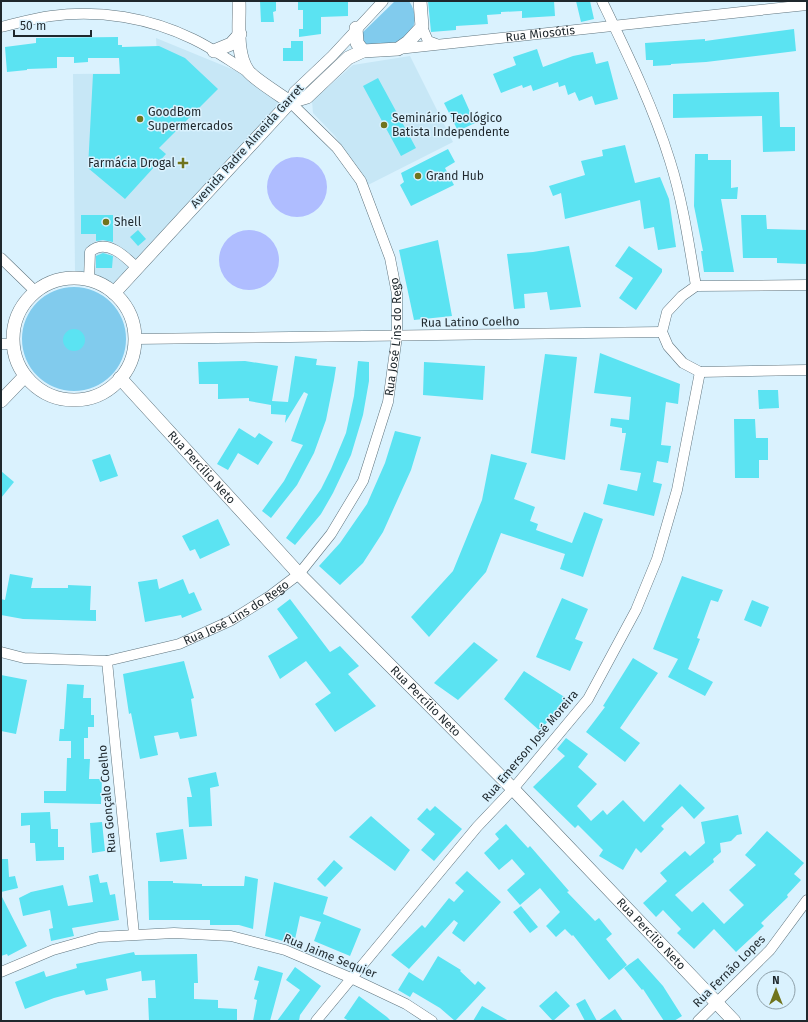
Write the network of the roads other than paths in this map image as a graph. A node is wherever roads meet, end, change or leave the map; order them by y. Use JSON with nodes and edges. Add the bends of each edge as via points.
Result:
{"nodes":[{"id":1,"x":239,"y":1,"type":"edge"},
{"id":2,"x":383,"y":1,"type":"edge"},
{"id":3,"x":602,"y":1,"type":"edge"},
{"id":4,"x":418,"y":3,"type":"edge"},
{"id":5,"x":807,"y":5,"type":"edge"},
{"id":6,"x":762,"y":6,"type":"edge"},
{"id":7,"x":422,"y":26,"type":"junction"},
{"id":8,"x":1,"y":27,"type":"edge"},
{"id":9,"x":614,"y":27,"type":"junction"},
{"id":10,"x":356,"y":28,"type":"junction"},
{"id":11,"x":240,"y":34,"type":"junction"},
{"id":12,"x":436,"y":44,"type":"junction"},
{"id":13,"x":398,"y":49,"type":"junction"},
{"id":14,"x":214,"y":51,"type":"junction"},
{"id":15,"x":363,"y":51,"type":"junction"},
{"id":16,"x":248,"y":72,"type":"junction"},
{"id":17,"x":290,"y":102,"type":"junction"},
{"id":18,"x":1,"y":258,"type":"edge"},
{"id":19,"x":137,"y":268,"type":"junction"},
{"id":20,"x":89,"y":280,"type":"junction"},
{"id":21,"x":807,"y":285,"type":"edge"},
{"id":22,"x":696,"y":286,"type":"junction"},
{"id":23,"x":35,"y":291,"type":"junction"},
{"id":24,"x":114,"y":293,"type":"junction"},
{"id":25,"x":662,"y":332,"type":"junction"},
{"id":26,"x":397,"y":336,"type":"junction"},
{"id":27,"x":135,"y":339,"type":"junction"},
{"id":28,"x":7,"y":344,"type":"edge"},
{"id":29,"x":807,"y":370,"type":"edge"},
{"id":30,"x":700,"y":372,"type":"junction"},
{"id":31,"x":25,"y":376,"type":"junction"},
{"id":32,"x":120,"y":378,"type":"junction"},
{"id":33,"x":1,"y":401,"type":"edge"},
{"id":34,"x":298,"y":574,"type":"junction"},
{"id":35,"x":1,"y":652,"type":"edge"},
{"id":36,"x":107,"y":661,"type":"junction"},
{"id":37,"x":513,"y":790,"type":"junction"},
{"id":38,"x":807,"y":900,"type":"edge"},
{"id":39,"x":134,"y":934,"type":"junction"},
{"id":40,"x":1,"y":972,"type":"edge"},
{"id":41,"x":352,"y":978,"type":"junction"},
{"id":42,"x":716,"y":1002,"type":"junction"},
{"id":43,"x":316,"y":1021,"type":"edge"},
{"id":44,"x":432,"y":1021,"type":"edge"},
{"id":45,"x":698,"y":1021,"type":"edge"},
{"id":46,"x":734,"y":1021,"type":"edge"}],
"edges":[{"from":1,"to":11,"type":"main road"},
{"from":2,"to":10,"type":"street","name":"Avenida Padre Almeida Garret"},
{"from":3,"to":9,"type":"street"},
{"from":4,"to":7,"type":"main road"},
{"from":5,"to":6,"type":"street","name":"Rua Miosótis"},
{"from":6,"to":9,"type":"street","name":"Rua Miosótis"},
{"from":7,"to":12,"type":"street","via":[[428,41]]},
{"from":7,"to":13,"type":"main road"},
{"from":8,"to":14,"type":"street","name":"Rua José Lins do Rego","via":[[51,16],[84,13],[121,17],[161,26]]},
{"from":9,"to":12,"type":"street","name":"Rua Miosótis"},
{"from":9,"to":22,"type":"street","via":[[654,114],[670,161],[683,213]]},
{"from":10,"to":15,"type":"main road","via":[[357,43]]},
{"from":10,"to":17,"type":"street","name":"Avenida Padre Almeida Garret","via":[[332,56],[294,92]]},
{"from":11,"to":14,"type":"main road","via":[[231,44]]},
{"from":11,"to":16,"type":"main road","via":[[242,60]]},
{"from":12,"to":13,"type":"street","name":"Rua Miosótis"},
{"from":13,"to":15,"type":"main road","name":"Rua Miosótis"},
{"from":14,"to":16,"type":"street","name":"Rua José Lins do Rego"},
{"from":15,"to":17,"type":"main road","name":"Rua Miosótis","via":[[348,58],[306,97]]},
{"from":16,"to":17,"type":"main road","name":"Rua José Lins do Rego"},
{"from":17,"to":19,"type":"main road","name":"Avenida Padre Almeida Garret"},
{"from":17,"to":26,"type":"street","name":"Rua José Lins do Rego","via":[[338,148],[361,181],[390,258],[397,294]]},
{"from":18,"to":23,"type":"street"},
{"from":19,"to":20,"type":"street","via":[[118,251],[97,248],[90,252]]},
{"from":19,"to":24,"type":"main road","name":"Avenida Padre Almeida Garret"},
{"from":20,"to":23,"type":"main road","via":[[60,279]]},
{"from":20,"to":24,"type":"main road"},
{"from":21,"to":22,"type":"street"},
{"from":22,"to":25,"type":"street","via":[[667,312]]},
{"from":23,"to":28,"type":"main road","via":[[17,315]]},
{"from":24,"to":27,"type":"main road","via":[[130,314]]},
{"from":25,"to":26,"type":"street","name":"Rua Latino Coelho"},
{"from":25,"to":30,"type":"street","via":[[668,346],[683,363]]},
{"from":26,"to":27,"type":"street","name":"Rua Latino Coelho"},
{"from":26,"to":34,"type":"street","name":"Rua José Lins do Rego","via":[[388,402],[363,481],[331,534]]},
{"from":27,"to":32,"type":"main road","via":[[131,360]]},
{"from":28,"to":31,"type":"main road"},
{"from":29,"to":30,"type":"street"},
{"from":30,"to":37,"type":"street","name":"Rua Emerson José Moreira","via":[[677,490],[657,559],[636,610],[588,699]]},
{"from":31,"to":32,"type":"main road","via":[[49,395],[80,400],[102,392]]},
{"from":31,"to":33,"type":"main road"},
{"from":32,"to":34,"type":"main road","name":"Rua Percílio Neto"},
{"from":34,"to":36,"type":"street","name":"Rua José Lins do Rego","via":[[270,596],[230,621],[179,644]]},
{"from":34,"to":37,"type":"main road","name":"Rua Percílio Neto"},
{"from":35,"to":36,"type":"street","name":"Rua José Lins do Rego","via":[[24,658]]},
{"from":36,"to":39,"type":"street","name":"Rua Gonçalo Coelho"},
{"from":37,"to":41,"type":"street","name":"Rua Emerson José Moreira","via":[[477,827]]},
{"from":37,"to":42,"type":"main road","name":"Rua Percílio Neto"},
{"from":38,"to":42,"type":"street","name":"Rua Fernão Lopes","via":[[770,950]]},
{"from":39,"to":40,"type":"street","name":"Rua Jaime Sequier","via":[[99,937],[53,950]]},
{"from":39,"to":41,"type":"street","name":"Rua Jaime Sequier","via":[[231,936],[285,950]]},
{"from":41,"to":43,"type":"street","name":"Rua Emerson José Moreira"},
{"from":41,"to":44,"type":"street","name":"Rua Jaime Sequier","via":[[406,1004]]},
{"from":42,"to":45,"type":"street","name":"Rua Fernão Lopes"},
{"from":42,"to":46,"type":"main road","name":"Rua Percílio Neto"}]}
